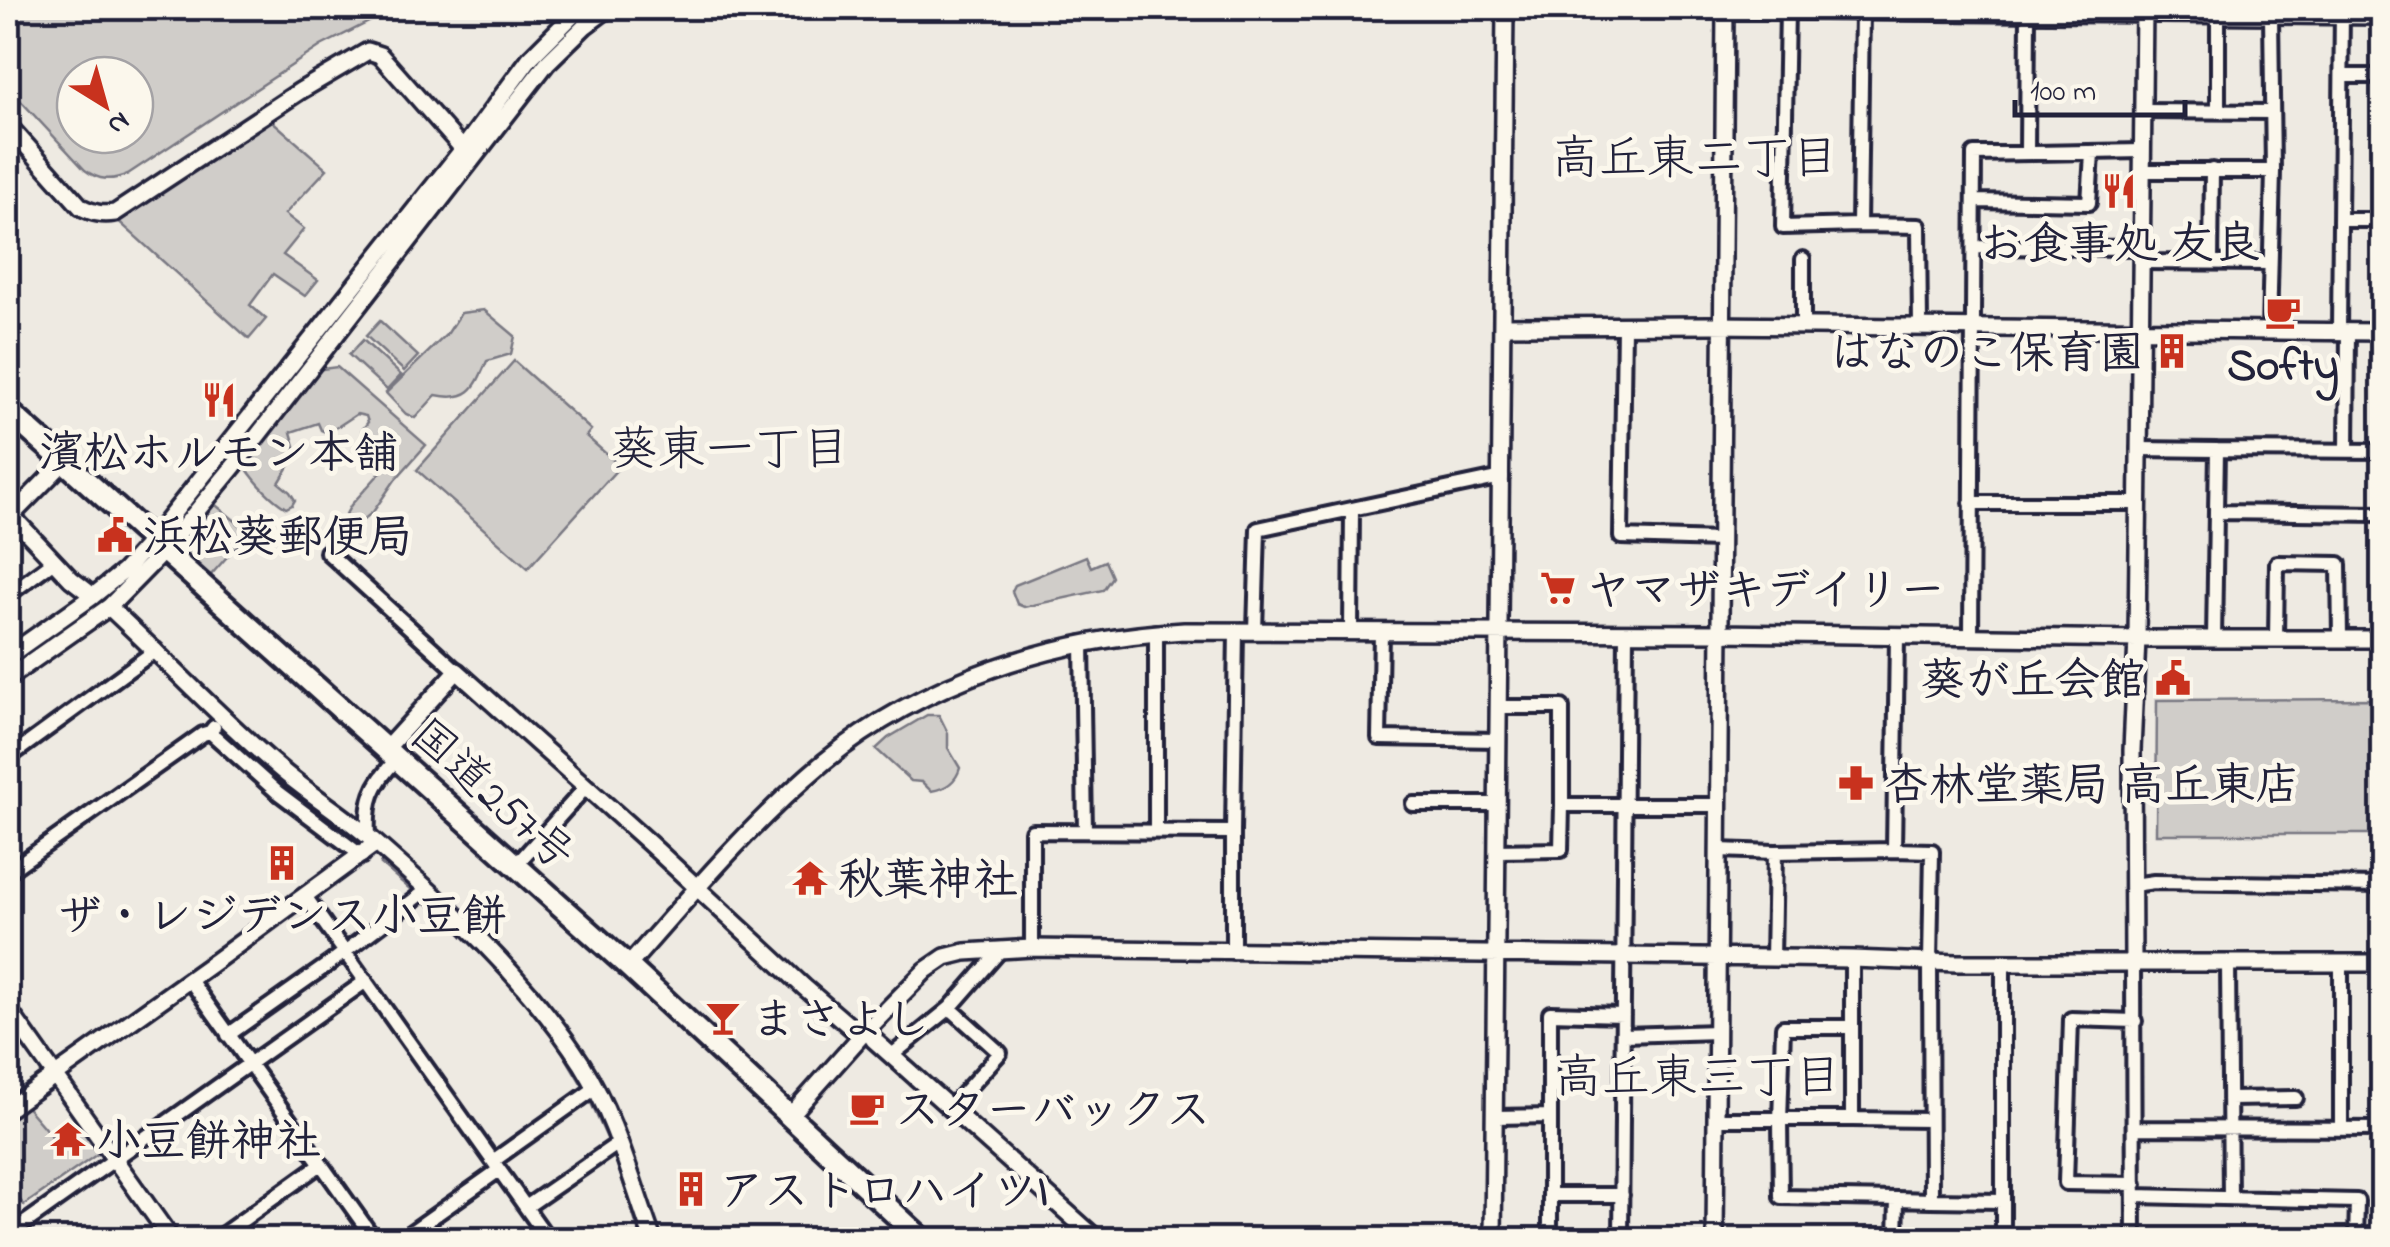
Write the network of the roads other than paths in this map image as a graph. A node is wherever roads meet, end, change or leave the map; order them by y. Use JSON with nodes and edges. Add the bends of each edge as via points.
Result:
{"nodes":[{"id":1,"x":580,"y":8,"type":"edge"},
{"id":2,"x":609,"y":8,"type":"edge"},
{"id":3,"x":1505,"y":8,"type":"edge"},
{"id":4,"x":1725,"y":9,"type":"edge"},
{"id":5,"x":1824,"y":9,"type":"edge"},
{"id":6,"x":1787,"y":10,"type":"edge"},
{"id":7,"x":1914,"y":10,"type":"edge"},
{"id":8,"x":1862,"y":11,"type":"junction"},
{"id":9,"x":2144,"y":11,"type":"edge"},
{"id":10,"x":2342,"y":12,"type":"edge"},
{"id":11,"x":2028,"y":14,"type":"junction"},
{"id":12,"x":2271,"y":15,"type":"junction"},
{"id":13,"x":2218,"y":16,"type":"junction"},
{"id":14,"x":2382,"y":16,"type":"edge"},
{"id":15,"x":2343,"y":76,"type":"junction"},
{"id":16,"x":2382,"y":76,"type":"edge"},
{"id":17,"x":2143,"y":111,"type":"junction"},
{"id":18,"x":2218,"y":111,"type":"junction"},
{"id":19,"x":2271,"y":112,"type":"junction"},
{"id":20,"x":8,"y":125,"type":"edge"},
{"id":21,"x":2142,"y":151,"type":"junction"},
{"id":22,"x":470,"y":152,"type":"junction"},
{"id":23,"x":2027,"y":152,"type":"junction"},
{"id":24,"x":2092,"y":153,"type":"junction"},
{"id":25,"x":2212,"y":170,"type":"junction"},
{"id":26,"x":2142,"y":171,"type":"junction"},
{"id":27,"x":2272,"y":171,"type":"junction"},
{"id":28,"x":1974,"y":201,"type":"junction"},
{"id":29,"x":2340,"y":220,"type":"junction"},
{"id":30,"x":2382,"y":220,"type":"edge"},
{"id":31,"x":1860,"y":225,"type":"junction"},
{"id":32,"x":1974,"y":247,"type":"junction"},
{"id":33,"x":2141,"y":255,"type":"junction"},
{"id":34,"x":1803,"y":260,"type":"dead end"},
{"id":35,"x":2212,"y":262,"type":"junction"},
{"id":36,"x":2270,"y":263,"type":"junction"},
{"id":37,"x":1722,"y":325,"type":"junction"},
{"id":38,"x":1504,"y":326,"type":"junction"},
{"id":39,"x":1624,"y":326,"type":"junction"},
{"id":40,"x":1802,"y":326,"type":"junction"},
{"id":41,"x":1920,"y":326,"type":"junction"},
{"id":42,"x":1973,"y":328,"type":"junction"},
{"id":43,"x":2140,"y":329,"type":"junction"},
{"id":44,"x":2269,"y":330,"type":"junction"},
{"id":45,"x":2344,"y":332,"type":"junction"},
{"id":46,"x":2382,"y":332,"type":"edge"},
{"id":47,"x":8,"y":411,"type":"edge"},
{"id":48,"x":2138,"y":450,"type":"junction"},
{"id":49,"x":2216,"y":450,"type":"junction"},
{"id":50,"x":2346,"y":452,"type":"junction"},
{"id":51,"x":2382,"y":452,"type":"edge"},
{"id":52,"x":64,"y":462,"type":"junction"},
{"id":53,"x":1502,"y":476,"type":"junction"},
{"id":54,"x":1971,"y":503,"type":"junction"},
{"id":55,"x":2139,"y":503,"type":"junction"},
{"id":56,"x":1352,"y":510,"type":"junction"},
{"id":57,"x":2216,"y":512,"type":"junction"},
{"id":58,"x":2382,"y":514,"type":"edge"},
{"id":59,"x":8,"y":516,"type":"edge"},
{"id":60,"x":1720,"y":540,"type":"junction"},
{"id":61,"x":157,"y":546,"type":"junction"},
{"id":62,"x":327,"y":552,"type":"dead end"},
{"id":63,"x":54,"y":561,"type":"junction"},
{"id":64,"x":8,"y":594,"type":"edge"},
{"id":65,"x":93,"y":596,"type":"junction"},
{"id":66,"x":108,"y":607,"type":"junction"},
{"id":67,"x":1236,"y":631,"type":"junction"},
{"id":68,"x":1255,"y":631,"type":"junction"},
{"id":69,"x":1499,"y":631,"type":"junction"},
{"id":70,"x":1156,"y":632,"type":"junction"},
{"id":71,"x":1351,"y":632,"type":"junction"},
{"id":72,"x":1381,"y":632,"type":"junction"},
{"id":73,"x":1626,"y":633,"type":"junction"},
{"id":74,"x":1720,"y":633,"type":"junction"},
{"id":75,"x":1897,"y":636,"type":"junction"},
{"id":76,"x":1971,"y":636,"type":"junction"},
{"id":77,"x":2340,"y":638,"type":"junction"},
{"id":78,"x":2214,"y":639,"type":"junction"},
{"id":79,"x":2276,"y":639,"type":"junction"},
{"id":80,"x":2382,"y":639,"type":"edge"},
{"id":81,"x":2137,"y":640,"type":"junction"},
{"id":82,"x":1082,"y":643,"type":"junction"},
{"id":83,"x":156,"y":650,"type":"junction"},
{"id":84,"x":8,"y":656,"type":"edge"},
{"id":85,"x":457,"y":671,"type":"junction"},
{"id":86,"x":8,"y":678,"type":"edge"},
{"id":87,"x":1498,"y":707,"type":"junction"},
{"id":88,"x":222,"y":715,"type":"junction"},
{"id":89,"x":210,"y":732,"type":"junction"},
{"id":90,"x":1498,"y":740,"type":"junction"},
{"id":91,"x":391,"y":754,"type":"junction"},
{"id":92,"x":8,"y":758,"type":"edge"},
{"id":93,"x":586,"y":788,"type":"junction"},
{"id":94,"x":1413,"y":804,"type":"dead end"},
{"id":95,"x":1497,"y":804,"type":"junction"},
{"id":96,"x":1562,"y":804,"type":"junction"},
{"id":97,"x":1717,"y":805,"type":"junction"},
{"id":98,"x":1625,"y":806,"type":"junction"},
{"id":99,"x":1085,"y":830,"type":"junction"},
{"id":100,"x":1156,"y":832,"type":"junction"},
{"id":101,"x":1233,"y":832,"type":"junction"},
{"id":102,"x":372,"y":840,"type":"junction"},
{"id":103,"x":1497,"y":850,"type":"junction"},
{"id":104,"x":1718,"y":850,"type":"junction"},
{"id":105,"x":1894,"y":850,"type":"junction"},
{"id":106,"x":1775,"y":852,"type":"junction"},
{"id":107,"x":362,"y":856,"type":"junction"},
{"id":108,"x":516,"y":865,"type":"junction"},
{"id":109,"x":8,"y":872,"type":"edge"},
{"id":110,"x":2133,"y":885,"type":"junction"},
{"id":111,"x":2382,"y":885,"type":"edge"},
{"id":112,"x":698,"y":888,"type":"junction"},
{"id":113,"x":421,"y":894,"type":"junction"},
{"id":114,"x":305,"y":896,"type":"junction"},
{"id":115,"x":1032,"y":948,"type":"junction"},
{"id":116,"x":343,"y":950,"type":"junction"},
{"id":117,"x":999,"y":952,"type":"junction"},
{"id":118,"x":1233,"y":952,"type":"junction"},
{"id":119,"x":1496,"y":954,"type":"junction"},
{"id":120,"x":1623,"y":956,"type":"junction"},
{"id":121,"x":1717,"y":958,"type":"junction"},
{"id":122,"x":1772,"y":958,"type":"junction"},
{"id":123,"x":1852,"y":959,"type":"junction"},
{"id":124,"x":1930,"y":962,"type":"junction"},
{"id":125,"x":2003,"y":962,"type":"junction"},
{"id":126,"x":2134,"y":962,"type":"junction"},
{"id":127,"x":2228,"y":962,"type":"junction"},
{"id":128,"x":2341,"y":962,"type":"junction"},
{"id":129,"x":2382,"y":962,"type":"edge"},
{"id":130,"x":628,"y":966,"type":"junction"},
{"id":131,"x":190,"y":980,"type":"junction"},
{"id":132,"x":366,"y":981,"type":"junction"},
{"id":133,"x":950,"y":1008,"type":"junction"},
{"id":134,"x":8,"y":1009,"type":"edge"},
{"id":135,"x":1623,"y":1015,"type":"junction"},
{"id":136,"x":2135,"y":1021,"type":"junction"},
{"id":137,"x":1852,"y":1027,"type":"junction"},
{"id":138,"x":1717,"y":1032,"type":"junction"},
{"id":139,"x":864,"y":1033,"type":"junction"},
{"id":140,"x":228,"y":1034,"type":"junction"},
{"id":141,"x":1624,"y":1035,"type":"junction"},
{"id":142,"x":892,"y":1055,"type":"junction"},
{"id":143,"x":249,"y":1065,"type":"junction"},
{"id":144,"x":54,"y":1076,"type":"junction"},
{"id":145,"x":589,"y":1092,"type":"junction"},
{"id":146,"x":2296,"y":1098,"type":"dead end"},
{"id":147,"x":2229,"y":1099,"type":"junction"},
{"id":148,"x":950,"y":1108,"type":"junction"},
{"id":149,"x":8,"y":1109,"type":"edge"},
{"id":150,"x":1496,"y":1116,"type":"junction"},
{"id":151,"x":1550,"y":1116,"type":"junction"},
{"id":152,"x":789,"y":1117,"type":"junction"},
{"id":153,"x":1716,"y":1119,"type":"junction"},
{"id":154,"x":1852,"y":1119,"type":"junction"},
{"id":155,"x":1930,"y":1120,"type":"junction"},
{"id":156,"x":1780,"y":1121,"type":"junction"},
{"id":157,"x":2135,"y":1128,"type":"junction"},
{"id":158,"x":2230,"y":1128,"type":"junction"},
{"id":159,"x":2340,"y":1129,"type":"junction"},
{"id":160,"x":2382,"y":1129,"type":"edge"},
{"id":161,"x":614,"y":1145,"type":"junction"},
{"id":162,"x":114,"y":1159,"type":"junction"},
{"id":163,"x":321,"y":1164,"type":"junction"},
{"id":164,"x":496,"y":1165,"type":"junction"},
{"id":165,"x":2135,"y":1190,"type":"junction"},
{"id":166,"x":1622,"y":1195,"type":"junction"},
{"id":167,"x":1550,"y":1196,"type":"junction"},
{"id":168,"x":2230,"y":1198,"type":"junction"},
{"id":169,"x":1897,"y":1199,"type":"junction"},
{"id":170,"x":1931,"y":1200,"type":"junction"},
{"id":171,"x":2002,"y":1201,"type":"junction"},
{"id":172,"x":526,"y":1207,"type":"junction"},
{"id":173,"x":8,"y":1234,"type":"edge"},
{"id":174,"x":543,"y":1237,"type":"edge"},
{"id":175,"x":172,"y":1240,"type":"edge"},
{"id":176,"x":215,"y":1240,"type":"edge"},
{"id":177,"x":375,"y":1240,"type":"edge"},
{"id":178,"x":400,"y":1240,"type":"edge"},
{"id":179,"x":653,"y":1240,"type":"edge"},
{"id":180,"x":923,"y":1240,"type":"edge"},
{"id":181,"x":1098,"y":1240,"type":"edge"},
{"id":182,"x":1493,"y":1240,"type":"edge"},
{"id":183,"x":1550,"y":1240,"type":"edge"},
{"id":184,"x":1621,"y":1240,"type":"edge"},
{"id":185,"x":1715,"y":1240,"type":"edge"},
{"id":186,"x":1896,"y":1240,"type":"edge"},
{"id":187,"x":2002,"y":1240,"type":"edge"},
{"id":188,"x":2134,"y":1240,"type":"edge"},
{"id":189,"x":2356,"y":1240,"type":"edge"}],
"edges":[{"from":1,"to":22,"type":"street","via":[[530,58]]},
{"from":2,"to":22,"type":"street","via":[[547,63]]},
{"from":3,"to":4,"type":"street"},
{"from":3,"to":38,"type":"street"},
{"from":4,"to":6,"type":"street"},
{"from":4,"to":37,"type":"street"},
{"from":5,"to":6,"type":"street"},
{"from":5,"to":8,"type":"street"},
{"from":6,"to":31,"type":"street","via":[[1784,227]]},
{"from":7,"to":8,"type":"street"},
{"from":7,"to":11,"type":"street"},
{"from":8,"to":31,"type":"street"},
{"from":9,"to":11,"type":"street"},
{"from":9,"to":13,"type":"street"},
{"from":9,"to":17,"type":"street"},
{"from":10,"to":12,"type":"street"},
{"from":10,"to":14,"type":"street"},
{"from":10,"to":15,"type":"street"},
{"from":11,"to":23,"type":"street"},
{"from":12,"to":13,"type":"street"},
{"from":12,"to":19,"type":"street"},
{"from":13,"to":18,"type":"street"},
{"from":15,"to":16,"type":"street"},
{"from":15,"to":29,"type":"street"},
{"from":17,"to":18,"type":"street"},
{"from":17,"to":21,"type":"street"},
{"from":18,"to":19,"type":"street"},
{"from":19,"to":27,"type":"street"},
{"from":20,"to":22,"type":"street","via":[[81,207],[115,213],[368,51],[380,55]]},
{"from":21,"to":24,"type":"street"},
{"from":21,"to":26,"type":"street"},
{"from":22,"to":61,"type":"street"},
{"from":23,"to":24,"type":"street"},
{"from":23,"to":28,"type":"street","via":[[1974,154]]},
{"from":24,"to":28,"type":"street","via":[[2089,203]]},
{"from":25,"to":26,"type":"street"},
{"from":25,"to":27,"type":"street"},
{"from":25,"to":35,"type":"street"},
{"from":26,"to":33,"type":"street"},
{"from":27,"to":36,"type":"street"},
{"from":28,"to":32,"type":"street"},
{"from":29,"to":30,"type":"street"},
{"from":29,"to":45,"type":"street"},
{"from":31,"to":41,"type":"street","via":[[1919,226]]},
{"from":32,"to":33,"type":"street"},
{"from":32,"to":42,"type":"street"},
{"from":33,"to":35,"type":"street"},
{"from":33,"to":43,"type":"street"},
{"from":34,"to":40,"type":"street"},
{"from":35,"to":36,"type":"street"},
{"from":36,"to":44,"type":"street"},
{"from":37,"to":39,"type":"street"},
{"from":37,"to":40,"type":"street"},
{"from":37,"to":60,"type":"street"},
{"from":38,"to":39,"type":"street"},
{"from":38,"to":53,"type":"street"},
{"from":39,"to":60,"type":"street","via":[[1621,538]]},
{"from":40,"to":41,"type":"street"},
{"from":41,"to":42,"type":"street"},
{"from":42,"to":43,"type":"street"},
{"from":42,"to":54,"type":"street"},
{"from":43,"to":44,"type":"street"},
{"from":43,"to":48,"type":"street"},
{"from":44,"to":45,"type":"street"},
{"from":45,"to":46,"type":"street"},
{"from":45,"to":50,"type":"street"},
{"from":47,"to":52,"type":"highway","name":"国道257号"},
{"from":48,"to":49,"type":"street"},
{"from":48,"to":55,"type":"street"},
{"from":49,"to":50,"type":"street"},
{"from":49,"to":57,"type":"street"},
{"from":50,"to":51,"type":"street"},
{"from":52,"to":59,"type":"street"},
{"from":52,"to":61,"type":"highway","name":"国道257号"},
{"from":53,"to":56,"type":"street"},
{"from":53,"to":69,"type":"street"},
{"from":54,"to":55,"type":"street"},
{"from":54,"to":76,"type":"street"},
{"from":55,"to":81,"type":"street"},
{"from":56,"to":68,"type":"street","via":[[1258,529]]},
{"from":56,"to":71,"type":"street"},
{"from":57,"to":58,"type":"street"},
{"from":57,"to":78,"type":"street"},
{"from":59,"to":63,"type":"street"},
{"from":60,"to":74,"type":"street"},
{"from":61,"to":65,"type":"street"},
{"from":61,"to":66,"type":"street"},
{"from":61,"to":91,"type":"highway","name":"国道257号"},
{"from":62,"to":85,"type":"street"},
{"from":63,"to":64,"type":"street"},
{"from":63,"to":65,"type":"street"},
{"from":65,"to":84,"type":"street"},
{"from":66,"to":83,"type":"street"},
{"from":66,"to":86,"type":"street"},
{"from":67,"to":68,"type":"street"},
{"from":67,"to":70,"type":"street"},
{"from":67,"to":101,"type":"street"},
{"from":68,"to":71,"type":"street"},
{"from":69,"to":72,"type":"street"},
{"from":69,"to":73,"type":"street"},
{"from":69,"to":87,"type":"street"},
{"from":70,"to":82,"type":"street"},
{"from":70,"to":100,"type":"street"},
{"from":71,"to":72,"type":"street"},
{"from":72,"to":90,"type":"street","via":[[1379,738]]},
{"from":73,"to":74,"type":"street"},
{"from":73,"to":98,"type":"street"},
{"from":74,"to":75,"type":"street"},
{"from":74,"to":97,"type":"street"},
{"from":75,"to":76,"type":"street"},
{"from":75,"to":105,"type":"street"},
{"from":76,"to":81,"type":"street"},
{"from":77,"to":79,"type":"street"},
{"from":77,"to":79,"type":"street","via":[[2339,564],[2277,563]]},
{"from":77,"to":80,"type":"street"},
{"from":78,"to":79,"type":"street"},
{"from":78,"to":81,"type":"street"},
{"from":81,"to":110,"type":"street"},
{"from":82,"to":99,"type":"street"},
{"from":82,"to":112,"type":"street","via":[[960,681],[878,725],[826,761]]},
{"from":83,"to":88,"type":"street"},
{"from":83,"to":92,"type":"street"},
{"from":85,"to":91,"type":"street"},
{"from":85,"to":93,"type":"street"},
{"from":87,"to":90,"type":"street"},
{"from":87,"to":96,"type":"street","via":[[1562,707]]},
{"from":88,"to":89,"type":"street"},
{"from":88,"to":102,"type":"street"},
{"from":89,"to":107,"type":"street"},
{"from":89,"to":109,"type":"street"},
{"from":90,"to":95,"type":"street"},
{"from":91,"to":102,"type":"street","via":[[367,816]]},
{"from":91,"to":108,"type":"highway","name":"国道257号"},
{"from":93,"to":108,"type":"street"},
{"from":93,"to":112,"type":"street"},
{"from":94,"to":95,"type":"street"},
{"from":95,"to":103,"type":"street"},
{"from":96,"to":98,"type":"street"},
{"from":96,"to":103,"type":"street","via":[[1561,850]]},
{"from":97,"to":98,"type":"street"},
{"from":97,"to":104,"type":"street"},
{"from":98,"to":120,"type":"street"},
{"from":99,"to":100,"type":"street"},
{"from":99,"to":115,"type":"street","via":[[1032,830]]},
{"from":100,"to":101,"type":"street"},
{"from":101,"to":118,"type":"street"},
{"from":102,"to":107,"type":"street"},
{"from":102,"to":113,"type":"street"},
{"from":103,"to":119,"type":"street"},
{"from":104,"to":106,"type":"street"},
{"from":104,"to":121,"type":"street"},
{"from":105,"to":106,"type":"street"},
{"from":105,"to":124,"type":"street","via":[[1932,852]]},
{"from":106,"to":122,"type":"street"},
{"from":107,"to":114,"type":"street"},
{"from":108,"to":130,"type":"highway","name":"国道257号"},
{"from":110,"to":111,"type":"street"},
{"from":110,"to":126,"type":"street"},
{"from":112,"to":130,"type":"street"},
{"from":112,"to":139,"type":"street"},
{"from":113,"to":116,"type":"street"},
{"from":113,"to":145,"type":"street","via":[[511,971],[584,1067]]},
{"from":114,"to":116,"type":"street"},
{"from":114,"to":131,"type":"street"},
{"from":115,"to":117,"type":"street"},
{"from":115,"to":118,"type":"street"},
{"from":116,"to":132,"type":"street"},
{"from":116,"to":140,"type":"street"},
{"from":117,"to":133,"type":"street"},
{"from":117,"to":139,"type":"street","via":[[945,957]]},
{"from":118,"to":119,"type":"street"},
{"from":119,"to":120,"type":"street"},
{"from":119,"to":150,"type":"street"},
{"from":120,"to":121,"type":"street"},
{"from":120,"to":135,"type":"street"},
{"from":121,"to":122,"type":"street"},
{"from":121,"to":138,"type":"street"},
{"from":122,"to":123,"type":"street"},
{"from":123,"to":124,"type":"street"},
{"from":123,"to":137,"type":"street"},
{"from":124,"to":125,"type":"street"},
{"from":124,"to":155,"type":"street"},
{"from":125,"to":126,"type":"street"},
{"from":125,"to":171,"type":"street"},
{"from":126,"to":127,"type":"street"},
{"from":126,"to":136,"type":"street"},
{"from":127,"to":128,"type":"street"},
{"from":127,"to":147,"type":"street"},
{"from":128,"to":129,"type":"street"},
{"from":128,"to":159,"type":"street"},
{"from":130,"to":152,"type":"highway","name":"国道257号"},
{"from":131,"to":140,"type":"street"},
{"from":131,"to":144,"type":"street"},
{"from":132,"to":143,"type":"street"},
{"from":132,"to":164,"type":"street"},
{"from":133,"to":142,"type":"street"},
{"from":133,"to":148,"type":"street","via":[[1000,1053]]},
{"from":134,"to":144,"type":"street"},
{"from":135,"to":141,"type":"street"},
{"from":135,"to":151,"type":"street","via":[[1550,1013]]},
{"from":136,"to":157,"type":"street"},
{"from":136,"to":165,"type":"street","via":[[2071,1020],[2066,1183]]},
{"from":137,"to":154,"type":"street"},
{"from":137,"to":156,"type":"street","via":[[1782,1027]]},
{"from":138,"to":141,"type":"street"},
{"from":138,"to":153,"type":"street"},
{"from":139,"to":142,"type":"street"},
{"from":139,"to":152,"type":"street"},
{"from":140,"to":143,"type":"street"},
{"from":141,"to":166,"type":"street"},
{"from":142,"to":148,"type":"street"},
{"from":143,"to":162,"type":"street"},
{"from":143,"to":163,"type":"street"},
{"from":144,"to":149,"type":"street"},
{"from":144,"to":162,"type":"street"},
{"from":145,"to":161,"type":"street"},
{"from":145,"to":164,"type":"street"},
{"from":146,"to":147,"type":"street"},
{"from":147,"to":158,"type":"street"},
{"from":148,"to":181,"type":"street"},
{"from":150,"to":151,"type":"street"},
{"from":150,"to":182,"type":"street"},
{"from":151,"to":167,"type":"street"},
{"from":152,"to":180,"type":"highway","name":"国道257号"},
{"from":153,"to":156,"type":"street"},
{"from":153,"to":185,"type":"street"},
{"from":154,"to":155,"type":"street"},
{"from":154,"to":156,"type":"street"},
{"from":155,"to":170,"type":"street"},
{"from":156,"to":169,"type":"street","via":[[1781,1197]]},
{"from":157,"to":158,"type":"street"},
{"from":157,"to":165,"type":"street"},
{"from":158,"to":159,"type":"street"},
{"from":158,"to":168,"type":"street"},
{"from":159,"to":160,"type":"street"},
{"from":161,"to":172,"type":"street"},
{"from":161,"to":179,"type":"street"},
{"from":162,"to":173,"type":"street"},
{"from":162,"to":175,"type":"street"},
{"from":163,"to":176,"type":"street"},
{"from":163,"to":177,"type":"street"},
{"from":164,"to":172,"type":"street"},
{"from":164,"to":178,"type":"street"},
{"from":165,"to":168,"type":"street"},
{"from":165,"to":188,"type":"street"},
{"from":166,"to":167,"type":"street"},
{"from":166,"to":184,"type":"street"},
{"from":167,"to":183,"type":"street"},
{"from":168,"to":189,"type":"street","via":[[2357,1201]]},
{"from":169,"to":170,"type":"street"},
{"from":169,"to":186,"type":"street"},
{"from":170,"to":171,"type":"street"},
{"from":171,"to":187,"type":"street"},
{"from":172,"to":174,"type":"street"}]}
